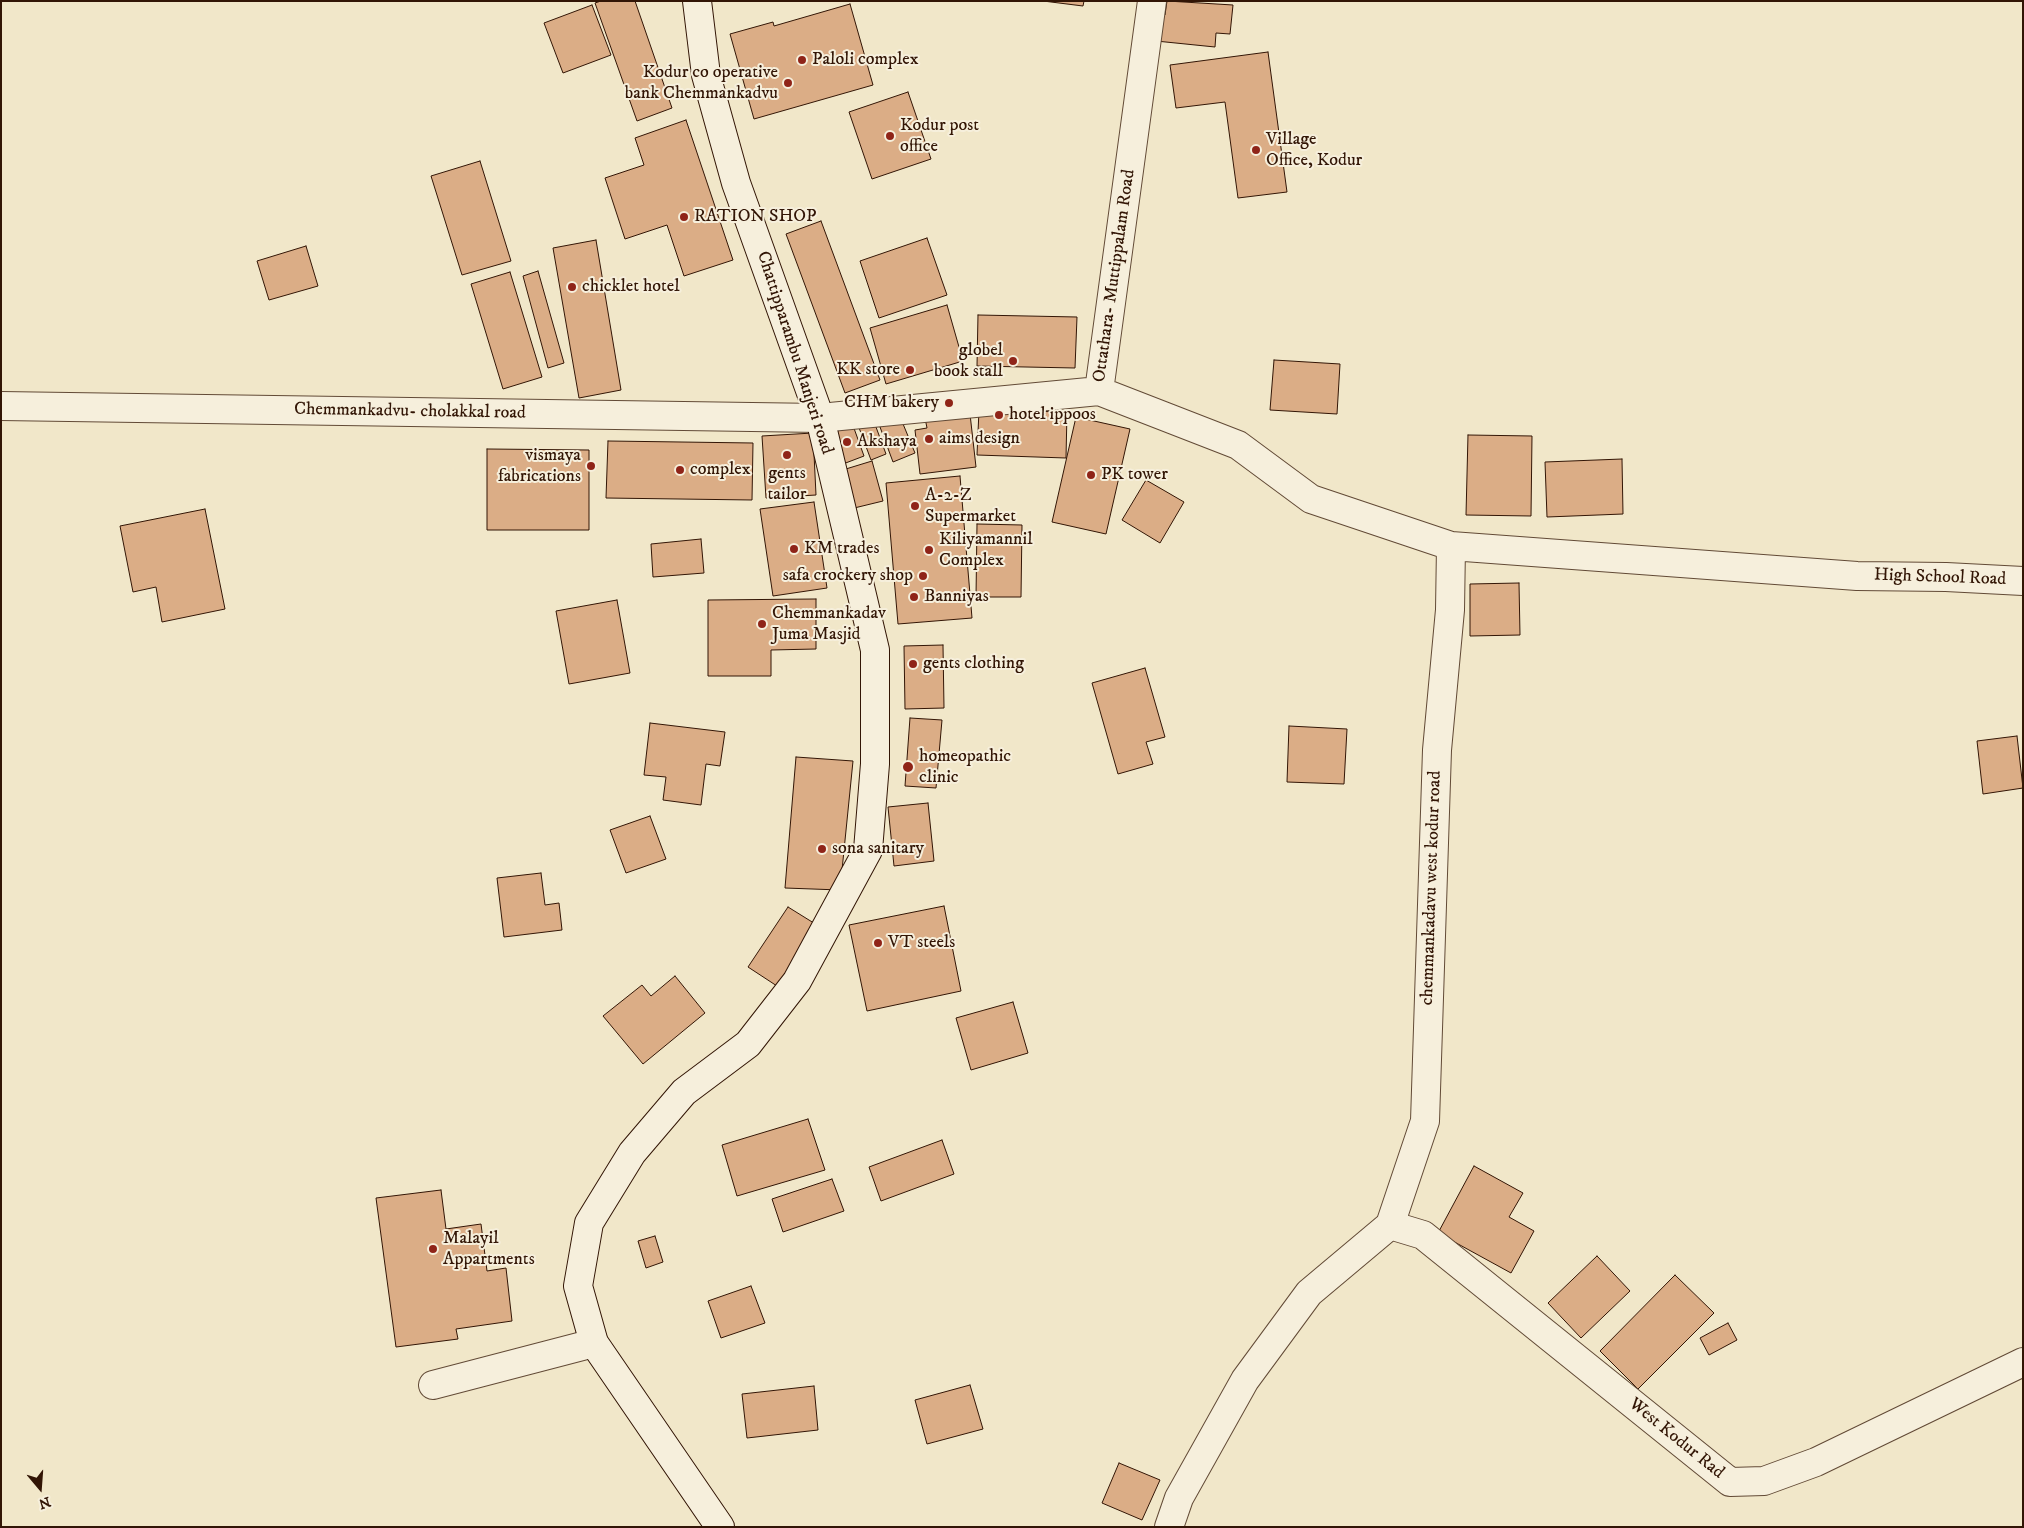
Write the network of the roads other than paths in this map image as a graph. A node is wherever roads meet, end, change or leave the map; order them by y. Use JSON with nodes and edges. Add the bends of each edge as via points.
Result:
{"nodes":[{"id":1,"x":697,"y":1,"type":"edge"},
{"id":2,"x":1152,"y":1,"type":"edge"},
{"id":3,"x":1099,"y":391,"type":"junction"},
{"id":4,"x":1,"y":406,"type":"edge"},
{"id":5,"x":820,"y":418,"type":"junction"},
{"id":6,"x":1451,"y":546,"type":"junction"},
{"id":7,"x":2023,"y":580,"type":"edge"},
{"id":8,"x":1390,"y":1225,"type":"junction"},
{"id":9,"x":594,"y":1343,"type":"junction"},
{"id":10,"x":2023,"y":1362,"type":"edge"},
{"id":11,"x":433,"y":1385,"type":"dead end"},
{"id":12,"x":720,"y":1527,"type":"edge"},
{"id":13,"x":1169,"y":1527,"type":"edge"}],
"edges":[{"from":1,"to":5,"type":"street","name":"Chattipparambu Manjeri road","via":[[706,75],[736,183]]},
{"from":2,"to":3,"type":"street","name":"Ottathara- Muttippalam Road"},
{"from":3,"to":5,"type":"street","name":"Ottathara- Muttippalam Road"},
{"from":3,"to":6,"type":"street","name":"High School Road","via":[[1238,444],[1311,499]]},
{"from":4,"to":5,"type":"street","name":"Chemmankadvu- cholakkal road"},
{"from":5,"to":9,"type":"street","name":"Chattipparambu Manjeri road","via":[[875,650],[875,764],[868,850],[797,981],[748,1044],[684,1092],[632,1153],[589,1223],[578,1286]]},
{"from":6,"to":7,"type":"street","name":"High School Road","via":[[1857,576]]},
{"from":6,"to":8,"type":"street","name":"chemmankadavu west kodur road","via":[[1450,610],[1437,750],[1425,1121]]},
{"from":8,"to":10,"type":"street","name":"West Kodur Rad","via":[[1423,1235],[1730,1482],[1764,1481],[1816,1462]]},
{"from":8,"to":13,"type":"street","via":[[1303,1301],[1246,1380],[1179,1498]]},
{"from":9,"to":11,"type":"street"},
{"from":9,"to":12,"type":"street","name":"Chattipparambu Manjeri road"}]}
